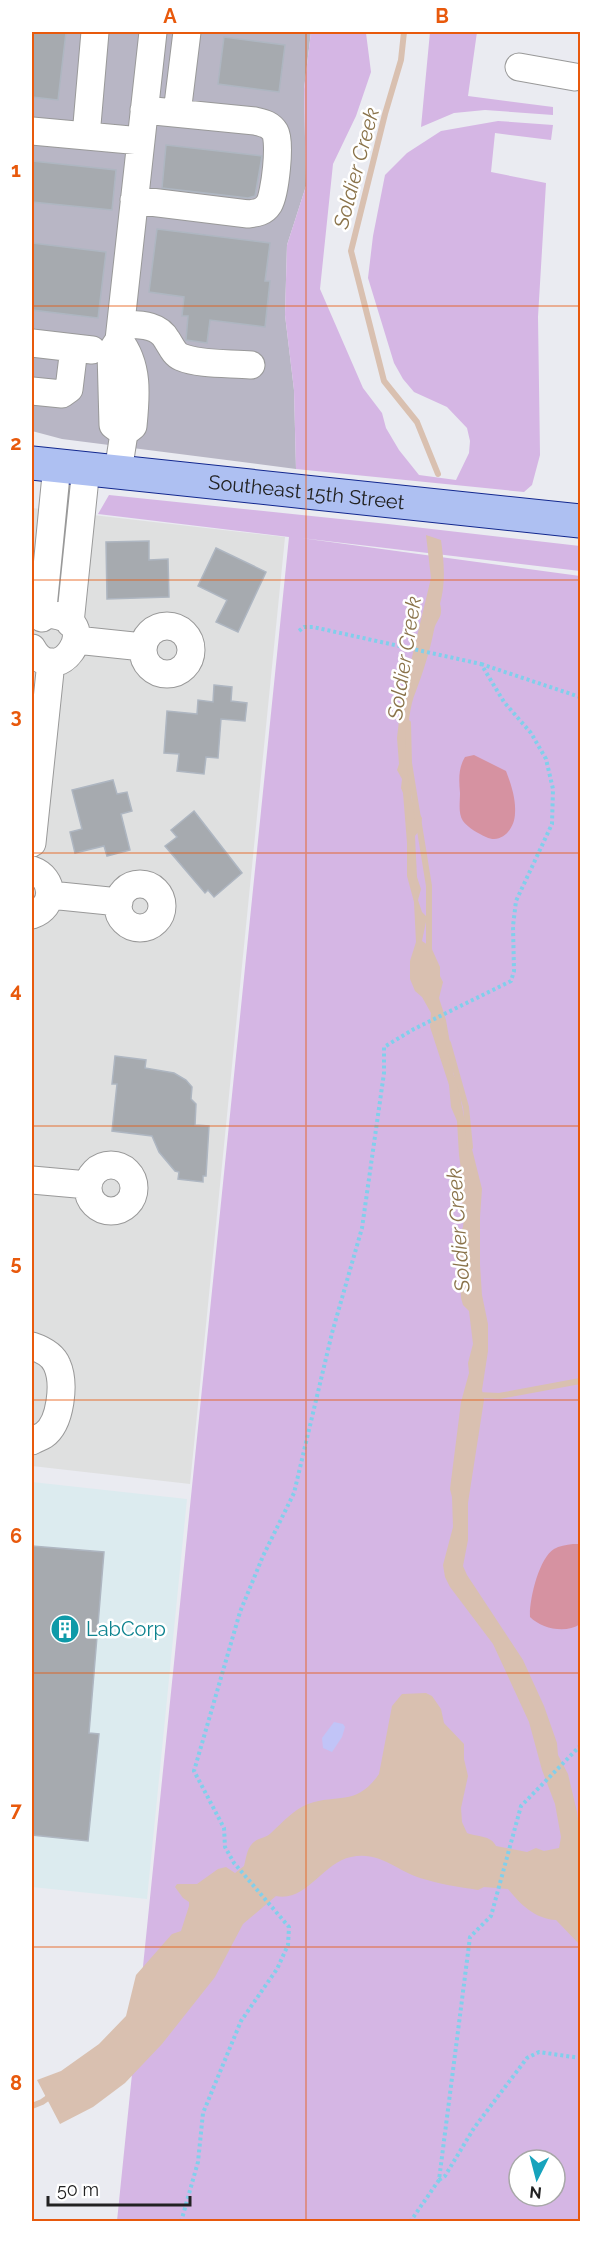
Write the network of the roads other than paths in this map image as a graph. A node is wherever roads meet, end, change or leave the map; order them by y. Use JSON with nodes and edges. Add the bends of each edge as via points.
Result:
{"nodes":[{"id":1,"x":95,"y":32,"type":"edge"},
{"id":2,"x":153,"y":32,"type":"edge"},
{"id":3,"x":187,"y":32,"type":"edge"},
{"id":4,"x":519,"y":67,"type":"dead end"},
{"id":5,"x":575,"y":77,"type":"dead end"},
{"id":6,"x":144,"y":110,"type":"junction"},
{"id":7,"x":177,"y":113,"type":"junction"},
{"id":8,"x":32,"y":131,"type":"edge"},
{"id":9,"x":86,"y":136,"type":"junction"},
{"id":10,"x":141,"y":141,"type":"junction"},
{"id":11,"x":134,"y":200,"type":"junction"},
{"id":12,"x":117,"y":339,"type":"junction"},
{"id":13,"x":32,"y":344,"type":"edge"},
{"id":14,"x":74,"y":348,"type":"junction"},
{"id":15,"x":251,"y":365,"type":"dead end"},
{"id":16,"x":32,"y":391,"type":"edge"},
{"id":17,"x":73,"y":467,"type":"edge"},
{"id":18,"x":580,"y":521,"type":"edge"},
{"id":19,"x":50,"y":539,"type":"junction"},
{"id":20,"x":79,"y":542,"type":"junction"},
{"id":21,"x":37,"y":623,"type":"edge"},
{"id":22,"x":73,"y":631,"type":"junction"},
{"id":23,"x":143,"y":647,"type":"dead end"},
{"id":24,"x":41,"y":655,"type":"edge"},
{"id":25,"x":32,"y":843,"type":"edge"},
{"id":26,"x":32,"y":870,"type":"edge"},
{"id":27,"x":50,"y":895,"type":"junction"},
{"id":28,"x":119,"y":902,"type":"dead end"},
{"id":29,"x":32,"y":915,"type":"edge"},
{"id":30,"x":32,"y":1179,"type":"edge"},
{"id":31,"x":88,"y":1185,"type":"dead end"},
{"id":32,"x":32,"y":1346,"type":"edge"},
{"id":33,"x":32,"y":1441,"type":"edge"}],
"edges":[{"from":1,"to":9,"type":"street"},
{"from":2,"to":6,"type":"street"},
{"from":3,"to":7,"type":"street"},
{"from":4,"to":5,"type":"street"},
{"from":6,"to":7,"type":"street"},
{"from":6,"to":10,"type":"street"},
{"from":7,"to":11,"type":"street","via":[[269,125],[277,134],[278,147],[269,203],[260,212],[248,214]]},
{"from":8,"to":9,"type":"street"},
{"from":9,"to":10,"type":"street"},
{"from":10,"to":11,"type":"street"},
{"from":11,"to":12,"type":"street"},
{"from":12,"to":14,"type":"street"},
{"from":12,"to":15,"type":"street","via":[[147,325],[165,336],[179,356]]},
{"from":12,"to":17,"type":"street","via":[[127,350],[134,369],[133,426]]},
{"from":13,"to":14,"type":"street"},
{"from":14,"to":16,"type":"street","via":[[69,389],[62,394]]},
{"from":17,"to":18,"type":"main road","name":"Southeast 15th Street"},
{"from":17,"to":19,"type":"street"},
{"from":17,"to":20,"type":"street"},
{"from":19,"to":20,"type":"street"},
{"from":19,"to":21,"type":"street"},
{"from":20,"to":22,"type":"street"},
{"from":21,"to":22,"type":"street","via":[[58,616]]},
{"from":22,"to":23,"type":"street"},
{"from":22,"to":24,"type":"street","via":[[73,651],[68,657],[60,661]]},
{"from":24,"to":25,"type":"street"},
{"from":26,"to":27,"type":"street","via":[[45,878]]},
{"from":27,"to":28,"type":"street"},
{"from":27,"to":29,"type":"street","via":[[44,909]]},
{"from":30,"to":31,"type":"street"},
{"from":32,"to":33,"type":"street","via":[[56,1363],[61,1385],[53,1425]]}]}
